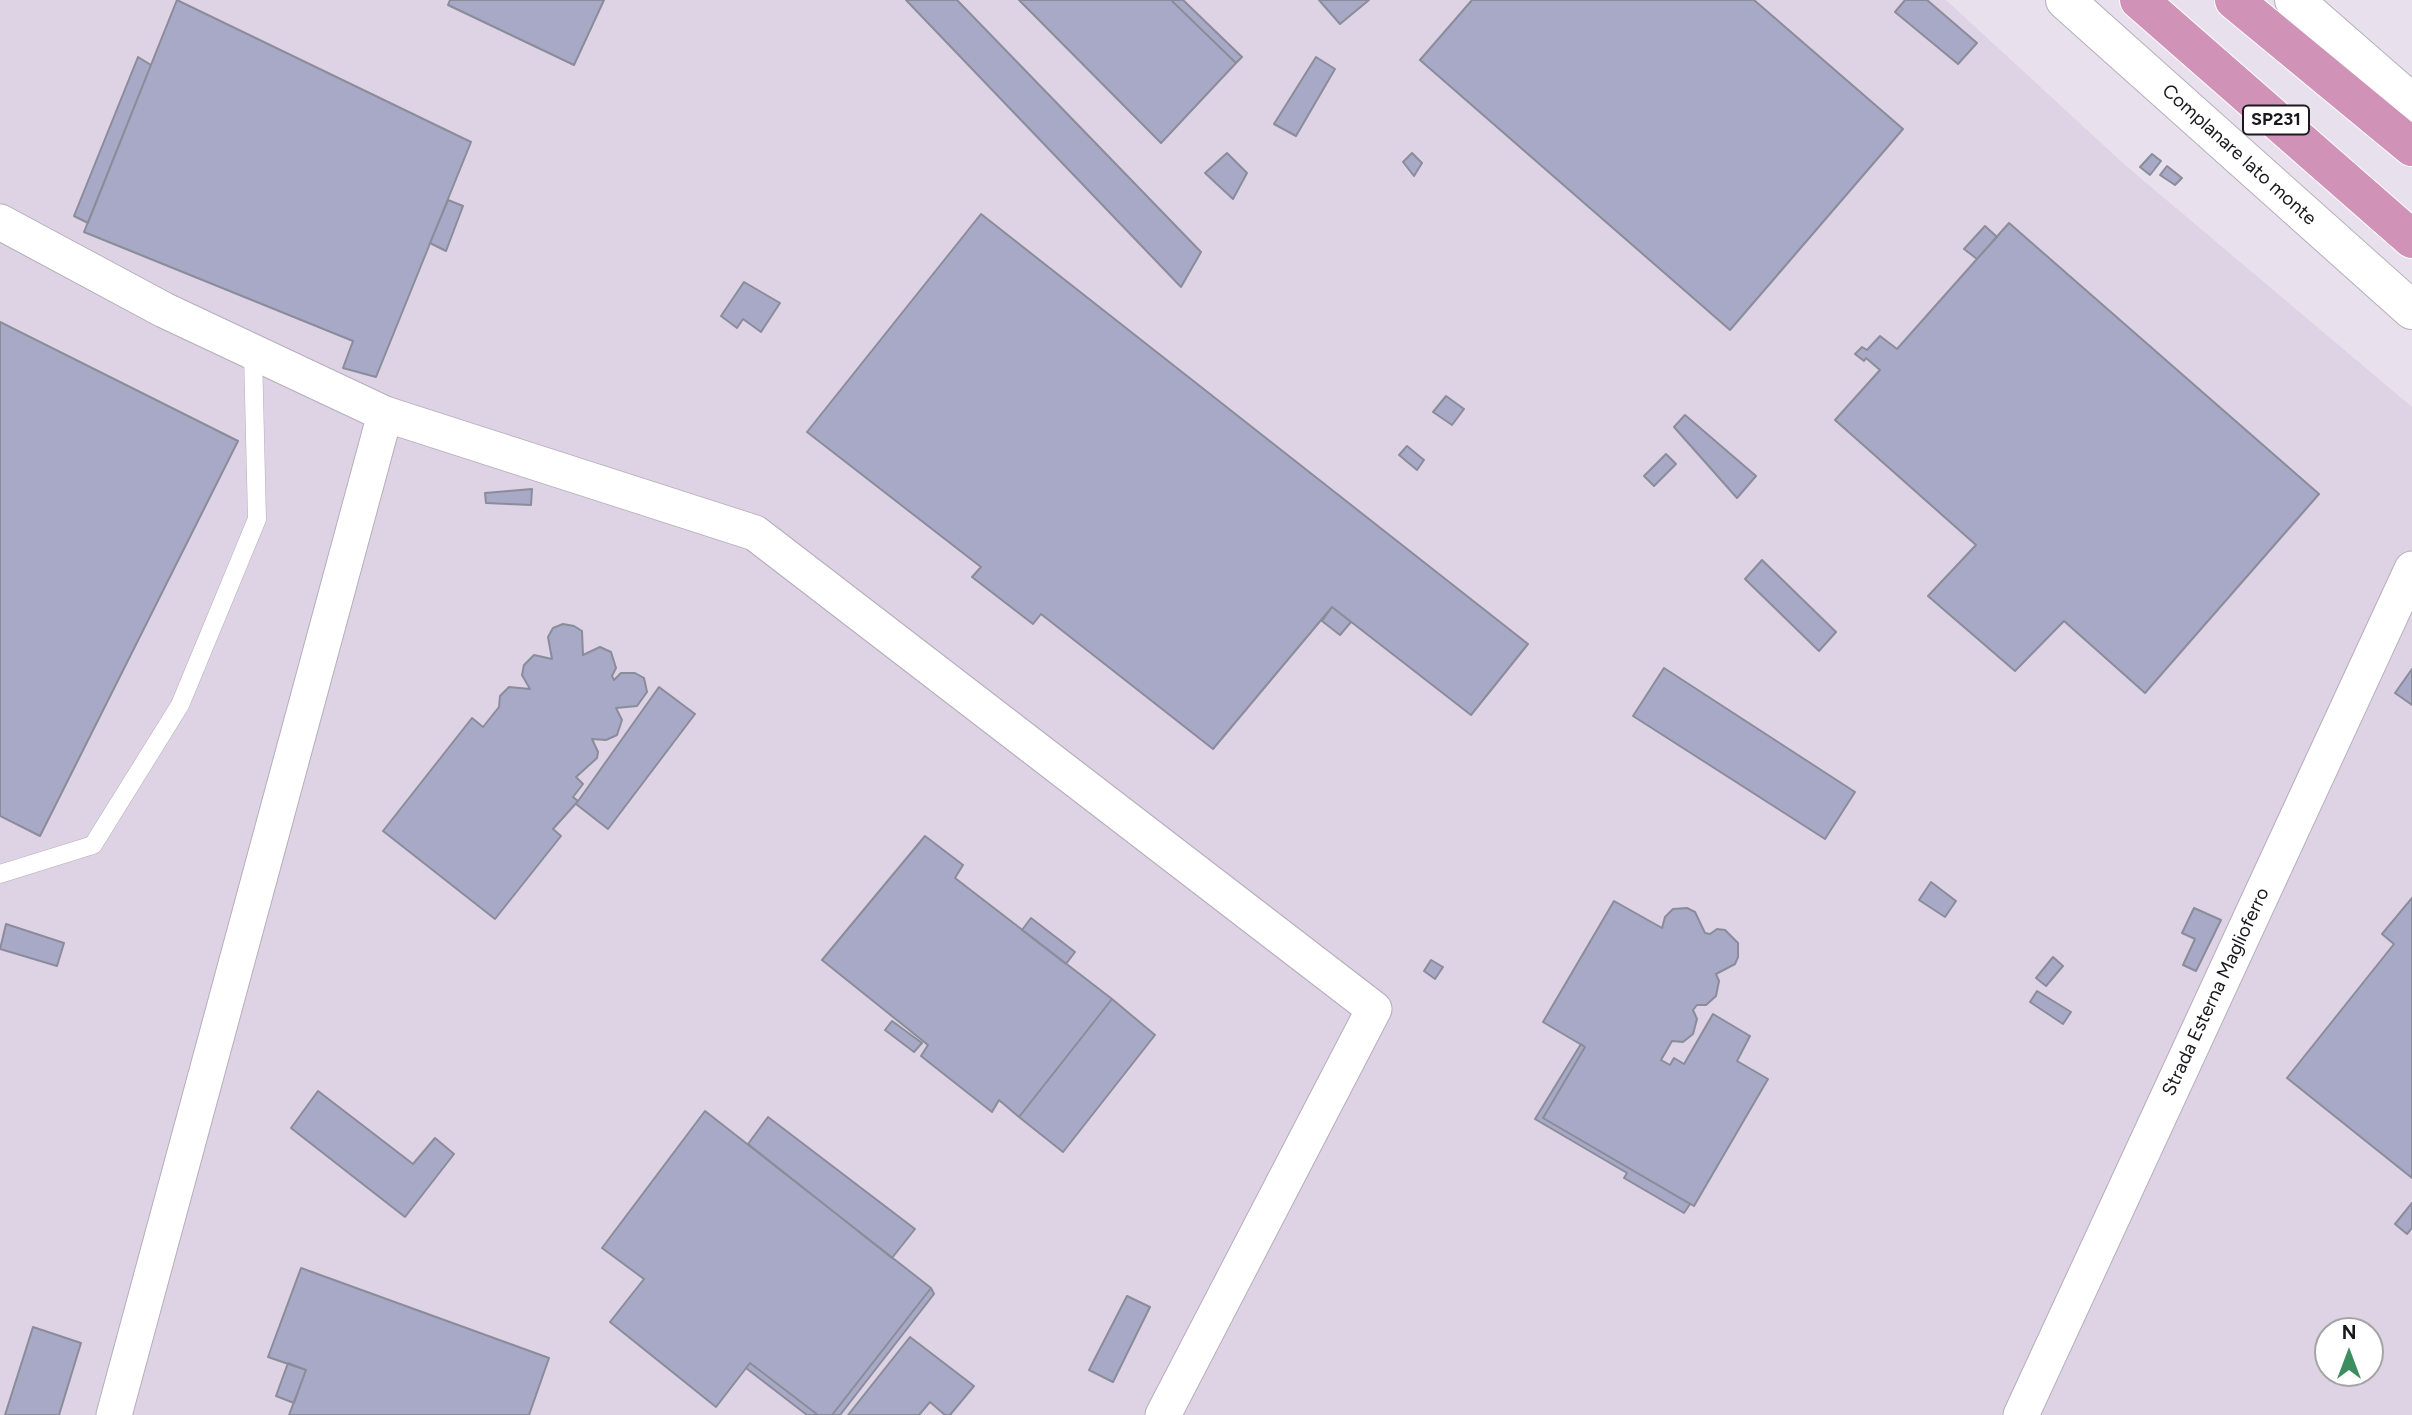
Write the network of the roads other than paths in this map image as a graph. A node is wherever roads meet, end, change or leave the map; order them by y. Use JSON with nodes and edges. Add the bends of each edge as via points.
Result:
{"nodes":[{"id":1,"x":2065,"y":0,"type":"edge"},
{"id":2,"x":2139,"y":0,"type":"edge"},
{"id":3,"x":2234,"y":0,"type":"edge"},
{"id":4,"x":2294,"y":0,"type":"edge"},
{"id":5,"x":2412,"y":103,"type":"edge"},
{"id":6,"x":2412,"y":147,"type":"edge"},
{"id":7,"x":0,"y":222,"type":"edge"},
{"id":8,"x":2412,"y":239,"type":"edge"},
{"id":9,"x":2412,"y":310,"type":"edge"},
{"id":10,"x":253,"y":354,"type":"junction"},
{"id":11,"x":385,"y":414,"type":"junction"},
{"id":12,"x":2412,"y":569,"type":"edge"},
{"id":13,"x":0,"y":874,"type":"edge"},
{"id":14,"x":114,"y":1415,"type":"edge"},
{"id":15,"x":1163,"y":1415,"type":"edge"},
{"id":16,"x":2021,"y":1415,"type":"edge"}],
"edges":[{"from":1,"to":9,"type":"street","name":"Complanare lato monte"},
{"from":2,"to":8,"type":"highway","number":"SP231"},
{"from":3,"to":6,"type":"highway"},
{"from":4,"to":5,"type":"street"},
{"from":7,"to":10,"type":"street"},
{"from":10,"to":11,"type":"street"},
{"from":10,"to":13,"type":"lane","via":[[257,519],[180,705],[93,845]]},
{"from":11,"to":14,"type":"street"},
{"from":11,"to":15,"type":"street","via":[[755,533],[1374,1009]]},
{"from":12,"to":16,"type":"street","name":"Strada Esterna Maglioferro"}]}
